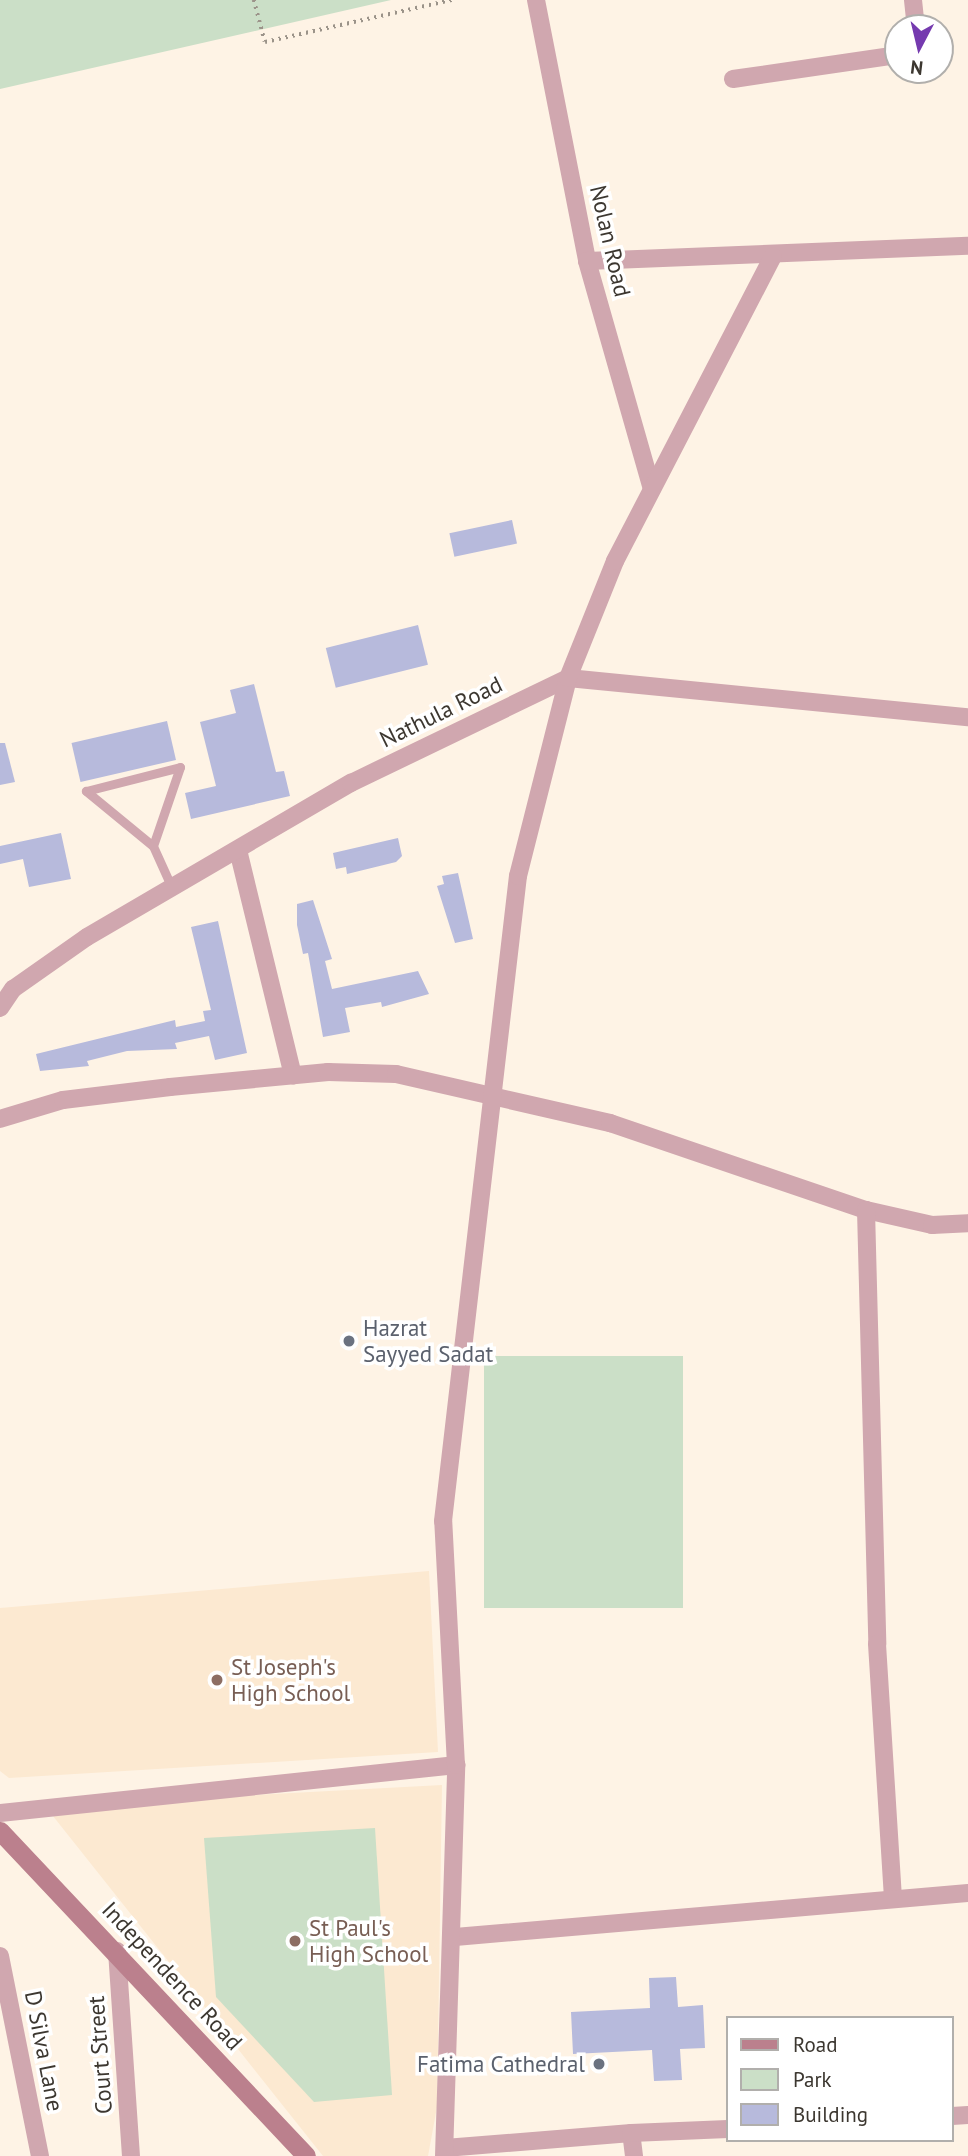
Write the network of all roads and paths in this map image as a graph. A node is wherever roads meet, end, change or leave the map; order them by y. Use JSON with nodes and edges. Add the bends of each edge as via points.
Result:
{"nodes":[{"id":1,"x":254,"y":0,"type":"edge"},
{"id":2,"x":452,"y":0,"type":"edge"},
{"id":3,"x":536,"y":0,"type":"edge"},
{"id":4,"x":884,"y":57,"type":"edge"},
{"id":5,"x":733,"y":79,"type":"dead end"},
{"id":6,"x":968,"y":246,"type":"edge"},
{"id":7,"x":774,"y":256,"type":"junction"},
{"id":8,"x":587,"y":261,"type":"junction"},
{"id":9,"x":652,"y":489,"type":"junction"},
{"id":10,"x":568,"y":678,"type":"junction"},
{"id":11,"x":968,"y":717,"type":"edge"},
{"id":12,"x":153,"y":846,"type":"junction"},
{"id":13,"x":238,"y":850,"type":"junction"},
{"id":14,"x":172,"y":888,"type":"junction"},
{"id":15,"x":0,"y":1008,"type":"edge"},
{"id":16,"x":293,"y":1075,"type":"junction"},
{"id":17,"x":494,"y":1097,"type":"junction"},
{"id":18,"x":0,"y":1119,"type":"edge"},
{"id":19,"x":866,"y":1210,"type":"junction"},
{"id":20,"x":968,"y":1223,"type":"edge"},
{"id":21,"x":456,"y":1765,"type":"junction"},
{"id":22,"x":0,"y":1813,"type":"edge"},
{"id":23,"x":0,"y":1831,"type":"edge"},
{"id":24,"x":968,"y":1893,"type":"edge"},
{"id":25,"x":893,"y":1898,"type":"junction"},
{"id":26,"x":455,"y":1937,"type":"junction"},
{"id":27,"x":117,"y":1951,"type":"junction"},
{"id":28,"x":0,"y":1956,"type":"edge"},
{"id":29,"x":726,"y":2129,"type":"edge"},
{"id":30,"x":631,"y":2133,"type":"junction"},
{"id":31,"x":445,"y":2152,"type":"edge"},
{"id":32,"x":40,"y":2156,"type":"edge"},
{"id":33,"x":131,"y":2156,"type":"edge"},
{"id":34,"x":306,"y":2156,"type":"edge"},
{"id":35,"x":634,"y":2156,"type":"edge"}],
"edges":[{"from":1,"to":2,"type":"path","via":[[265,42]]},
{"from":3,"to":8,"type":"street","name":"Nolan Road"},
{"from":4,"to":5,"type":"street"},
{"from":6,"to":7,"type":"street"},
{"from":7,"to":8,"type":"street"},
{"from":7,"to":9,"type":"street"},
{"from":8,"to":9,"type":"street","name":"Nolan Road"},
{"from":9,"to":10,"type":"street"},
{"from":10,"to":11,"type":"street"},
{"from":10,"to":13,"type":"street","name":"Nathula Road","via":[[351,783]]},
{"from":10,"to":17,"type":"street","via":[[518,876]]},
{"from":12,"to":12,"type":"lane","via":[[96,799],[86,792],[180,767]]},
{"from":12,"to":14,"type":"lane"},
{"from":13,"to":14,"type":"street","name":"Nathula Road"},
{"from":13,"to":16,"type":"street"},
{"from":14,"to":15,"type":"street","name":"Nathula Road","via":[[87,937],[13,989]]},
{"from":16,"to":17,"type":"street","via":[[396,1074]]},
{"from":16,"to":18,"type":"street","via":[[63,1100]]},
{"from":17,"to":19,"type":"street","via":[[610,1123]]},
{"from":17,"to":21,"type":"street","via":[[443,1521]]},
{"from":19,"to":20,"type":"street","via":[[932,1225]]},
{"from":19,"to":25,"type":"street","via":[[877,1644]]},
{"from":21,"to":22,"type":"street"},
{"from":21,"to":26,"type":"street"},
{"from":23,"to":27,"type":"main road","name":"Independence Road"},
{"from":24,"to":25,"type":"street"},
{"from":25,"to":26,"type":"street"},
{"from":26,"to":31,"type":"street"},
{"from":27,"to":33,"type":"street","name":"Court Street"},
{"from":27,"to":34,"type":"main road","name":"Independence Road"},
{"from":28,"to":32,"type":"street","name":"D Silva Lane"},
{"from":29,"to":30,"type":"street"},
{"from":30,"to":31,"type":"street"},
{"from":30,"to":35,"type":"street"}]}
